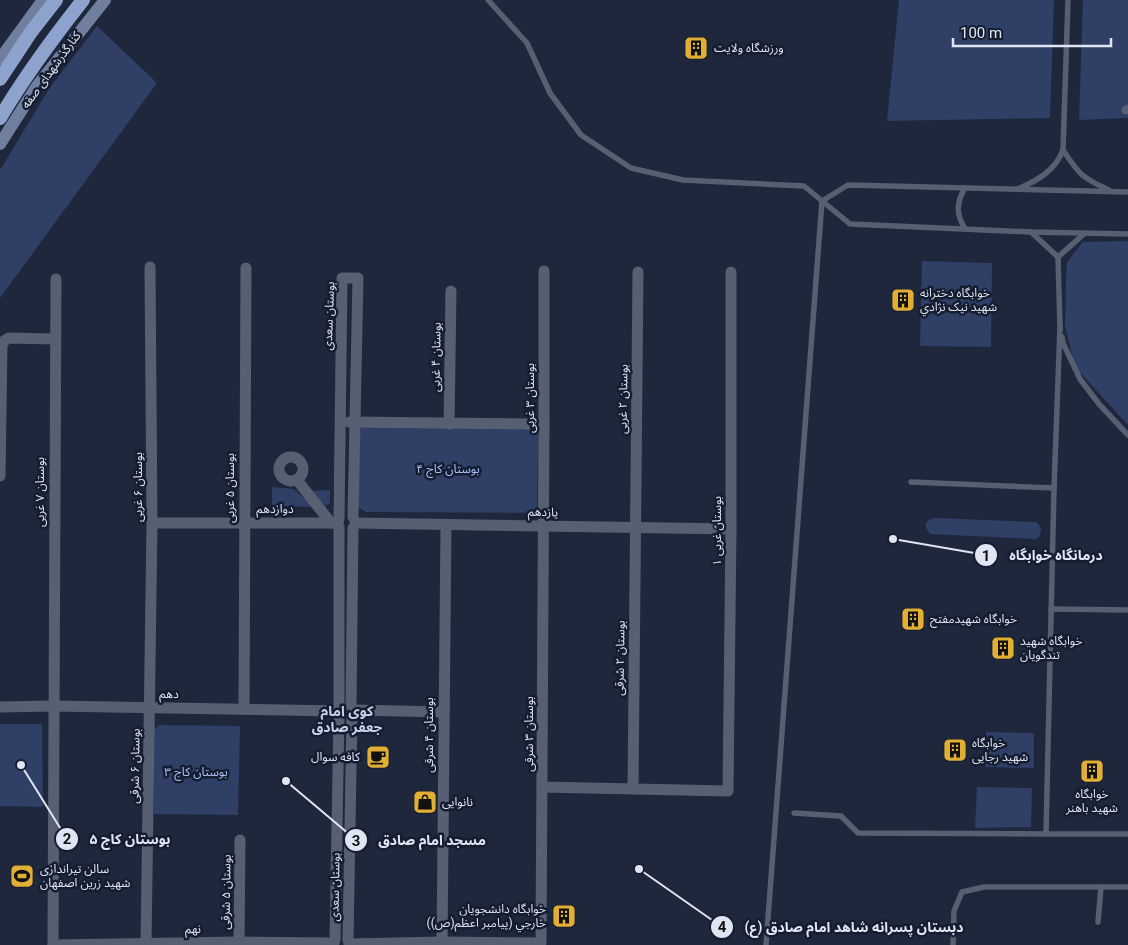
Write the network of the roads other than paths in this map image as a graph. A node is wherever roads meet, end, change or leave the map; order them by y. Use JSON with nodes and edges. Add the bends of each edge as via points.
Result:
{"nodes":[{"id":1,"x":43,"y":0,"type":"edge"},
{"id":2,"x":56,"y":0,"type":"edge"},
{"id":3,"x":83,"y":0,"type":"edge"},
{"id":4,"x":105,"y":0,"type":"edge"},
{"id":5,"x":488,"y":0,"type":"edge"},
{"id":6,"x":1068,"y":0,"type":"edge"},
{"id":7,"x":0,"y":59,"type":"edge"},
{"id":8,"x":0,"y":79,"type":"edge"},
{"id":9,"x":0,"y":118,"type":"edge"},
{"id":10,"x":0,"y":144,"type":"edge"},
{"id":11,"x":1063,"y":150,"type":"junction"},
{"id":12,"x":965,"y":188,"type":"junction"},
{"id":13,"x":1016,"y":190,"type":"junction"},
{"id":14,"x":1113,"y":192,"type":"junction"},
{"id":15,"x":1128,"y":192,"type":"edge"},
{"id":16,"x":822,"y":201,"type":"junction"},
{"id":17,"x":965,"y":229,"type":"junction"},
{"id":18,"x":1031,"y":232,"type":"junction"},
{"id":19,"x":1085,"y":233,"type":"junction"},
{"id":20,"x":1128,"y":234,"type":"edge"},
{"id":21,"x":1058,"y":257,"type":"junction"},
{"id":22,"x":150,"y":267,"type":"dead end"},
{"id":23,"x":246,"y":268,"type":"dead end"},
{"id":24,"x":544,"y":271,"type":"dead end"},
{"id":25,"x":638,"y":272,"type":"dead end"},
{"id":26,"x":731,"y":272,"type":"dead end"},
{"id":27,"x":56,"y":279,"type":"dead end"},
{"id":28,"x":451,"y":291,"type":"dead end"},
{"id":29,"x":1060,"y":326,"type":"junction"},
{"id":30,"x":55,"y":339,"type":"junction"},
{"id":31,"x":340,"y":422,"type":"junction"},
{"id":32,"x":355,"y":422,"type":"junction"},
{"id":33,"x":449,"y":424,"type":"junction"},
{"id":34,"x":544,"y":424,"type":"junction"},
{"id":35,"x":1128,"y":435,"type":"edge"},
{"id":36,"x":0,"y":476,"type":"edge"},
{"id":37,"x":297,"y":480,"type":"dead end"},
{"id":38,"x":911,"y":482,"type":"dead end"},
{"id":39,"x":1054,"y":488,"type":"junction"},
{"id":40,"x":244,"y":522,"type":"junction"},
{"id":41,"x":152,"y":523,"type":"junction"},
{"id":42,"x":337,"y":523,"type":"junction"},
{"id":43,"x":354,"y":523,"type":"junction"},
{"id":44,"x":446,"y":524,"type":"junction"},
{"id":45,"x":543,"y":525,"type":"junction"},
{"id":46,"x":636,"y":527,"type":"junction"},
{"id":47,"x":731,"y":529,"type":"junction"},
{"id":48,"x":1051,"y":609,"type":"junction"},
{"id":49,"x":1128,"y":610,"type":"edge"},
{"id":50,"x":0,"y":706,"type":"edge"},
{"id":51,"x":53,"y":706,"type":"junction"},
{"id":52,"x":150,"y":707,"type":"junction"},
{"id":53,"x":244,"y":709,"type":"junction"},
{"id":54,"x":352,"y":710,"type":"junction"},
{"id":55,"x":339,"y":711,"type":"junction"},
{"id":56,"x":443,"y":712,"type":"junction"},
{"id":57,"x":542,"y":787,"type":"junction"},
{"id":58,"x":632,"y":789,"type":"junction"},
{"id":59,"x":794,"y":813,"type":"dead end"},
{"id":60,"x":1046,"y":834,"type":"junction"},
{"id":61,"x":1128,"y":834,"type":"edge"},
{"id":62,"x":240,"y":840,"type":"dead end"},
{"id":63,"x":1101,"y":887,"type":"junction"},
{"id":64,"x":1128,"y":887,"type":"edge"},
{"id":65,"x":1098,"y":922,"type":"dead end"},
{"id":66,"x":334,"y":943,"type":"edge"},
{"id":67,"x":349,"y":943,"type":"edge"},
{"id":68,"x":146,"y":944,"type":"edge"},
{"id":69,"x":239,"y":944,"type":"edge"},
{"id":70,"x":442,"y":944,"type":"edge"},
{"id":71,"x":52,"y":945,"type":"edge"},
{"id":72,"x":766,"y":945,"type":"edge"},
{"id":73,"x":953,"y":945,"type":"edge"}],
"edges":[{"from":1,"to":7,"type":"main road"},
{"from":2,"to":8,"type":"highway"},
{"from":3,"to":9,"type":"highway","via":[[46,48]]},
{"from":4,"to":10,"type":"main road","name":"کنارگذرشهدای صفه","via":[[37,86]]},
{"from":5,"to":16,"type":"lane","via":[[527,43],[550,93],[581,135],[631,168],[683,180],[804,186]]},
{"from":6,"to":11,"type":"lane"},
{"from":11,"to":13,"type":"lane","via":[[1060,160],[1046,174]]},
{"from":11,"to":14,"type":"lane","via":[[1077,171]]},
{"from":12,"to":13,"type":"lane"},
{"from":12,"to":16,"type":"lane","via":[[848,185]]},
{"from":12,"to":17,"type":"lane","via":[[958,208],[959,220]]},
{"from":13,"to":14,"type":"lane"},
{"from":14,"to":15,"type":"lane"},
{"from":16,"to":17,"type":"lane","via":[[850,224]]},
{"from":16,"to":72,"type":"lane"},
{"from":17,"to":18,"type":"lane"},
{"from":18,"to":19,"type":"lane"},
{"from":18,"to":21,"type":"lane"},
{"from":19,"to":20,"type":"lane"},
{"from":19,"to":21,"type":"lane"},
{"from":21,"to":29,"type":"lane"},
{"from":22,"to":41,"type":"street","name":"بوستان ۶ غربی"},
{"from":23,"to":40,"type":"street","name":"بوستان ۵ غربی"},
{"from":24,"to":34,"type":"street","name":"بوستان ۳ غربی"},
{"from":25,"to":46,"type":"street","name":"بوستان ۲ غربی"},
{"from":26,"to":47,"type":"street","name":"بوستان غربی ۱"},
{"from":27,"to":30,"type":"street","name":"بوستان ۷ غربی"},
{"from":28,"to":33,"type":"street","name":"بوستان ۴ غربی"},
{"from":29,"to":35,"type":"lane","via":[[1063,343],[1080,379]]},
{"from":29,"to":39,"type":"lane"},
{"from":30,"to":36,"type":"street","via":[[8,338],[4,341]]},
{"from":30,"to":51,"type":"street","name":"بوستان ۷ غربی"},
{"from":31,"to":32,"type":"street"},
{"from":31,"to":32,"type":"street","name":"بوستان سعدی","via":[[342,278],[358,278]]},
{"from":31,"to":42,"type":"street","name":"بوستان سعدی"},
{"from":32,"to":33,"type":"street"},
{"from":32,"to":43,"type":"street","name":"بوستان سعدی"},
{"from":33,"to":34,"type":"street"},
{"from":34,"to":45,"type":"street","name":"بوستان ۳ غربی"},
{"from":37,"to":42,"type":"street"},
{"from":38,"to":39,"type":"lane"},
{"from":39,"to":48,"type":"lane"},
{"from":40,"to":41,"type":"street","name":"دوازدهم"},
{"from":40,"to":42,"type":"street","name":"دوازدهم"},
{"from":40,"to":53,"type":"street","name":"بوستان ۵ غربی"},
{"from":41,"to":52,"type":"street","name":"بوستان ۶ غربی"},
{"from":42,"to":43,"type":"street","name":"دوازدهم","via":[[345,514]]},
{"from":42,"to":55,"type":"street","name":"بوستان سعدی"},
{"from":43,"to":44,"type":"street","name":"یازدهم"},
{"from":43,"to":54,"type":"street","name":"بوستان سعدی"},
{"from":44,"to":45,"type":"street","name":"یازدهم"},
{"from":44,"to":56,"type":"street","name":"بوستان ۴ شرقی"},
{"from":45,"to":46,"type":"street","name":"یازدهم"},
{"from":45,"to":57,"type":"street","name":"بوستان ۳ شرقی"},
{"from":46,"to":47,"type":"street","name":"یازدهم"},
{"from":46,"to":58,"type":"street","name":"بوستان ۲ شرقی"},
{"from":47,"to":58,"type":"street","name":"بوستان غربی ۱","via":[[728,791]]},
{"from":48,"to":49,"type":"lane"},
{"from":48,"to":60,"type":"lane"},
{"from":50,"to":51,"type":"street","name":"دهم"},
{"from":51,"to":52,"type":"street","name":"دهم"},
{"from":51,"to":71,"type":"street","name":"بوستان ۷ غربی"},
{"from":52,"to":53,"type":"street","name":"دهم"},
{"from":52,"to":68,"type":"street","name":"بوستان ۶ شرقی"},
{"from":53,"to":55,"type":"street","name":"دهم"},
{"from":54,"to":55,"type":"street","name":"دهم","via":[[346,718]]},
{"from":54,"to":56,"type":"street","name":"دهم"},
{"from":54,"to":67,"type":"street","name":"بوستان سعدی"},
{"from":55,"to":66,"type":"street","name":"بوستان سعدی"},
{"from":56,"to":70,"type":"street","name":"بوستان ۴ شرقی"},
{"from":57,"to":58,"type":"street"},
{"from":57,"to":70,"type":"street","name":"بوستان ۳ شرقی","via":[[541,943]]},
{"from":59,"to":60,"type":"lane","via":[[841,816],[858,833]]},
{"from":60,"to":61,"type":"lane"},
{"from":62,"to":69,"type":"street","name":"بوستان ۵ شرقی"},
{"from":63,"to":64,"type":"lane"},
{"from":63,"to":65,"type":"lane"},
{"from":63,"to":73,"type":"lane","via":[[984,887],[962,892],[954,910]]},
{"from":66,"to":67,"type":"street","name":"نهم","via":[[340,936]]},
{"from":66,"to":69,"type":"street","name":"نهم"},
{"from":67,"to":70,"type":"street"},
{"from":68,"to":69,"type":"street","name":"نهم"},
{"from":68,"to":71,"type":"street","name":"نهم"}]}
